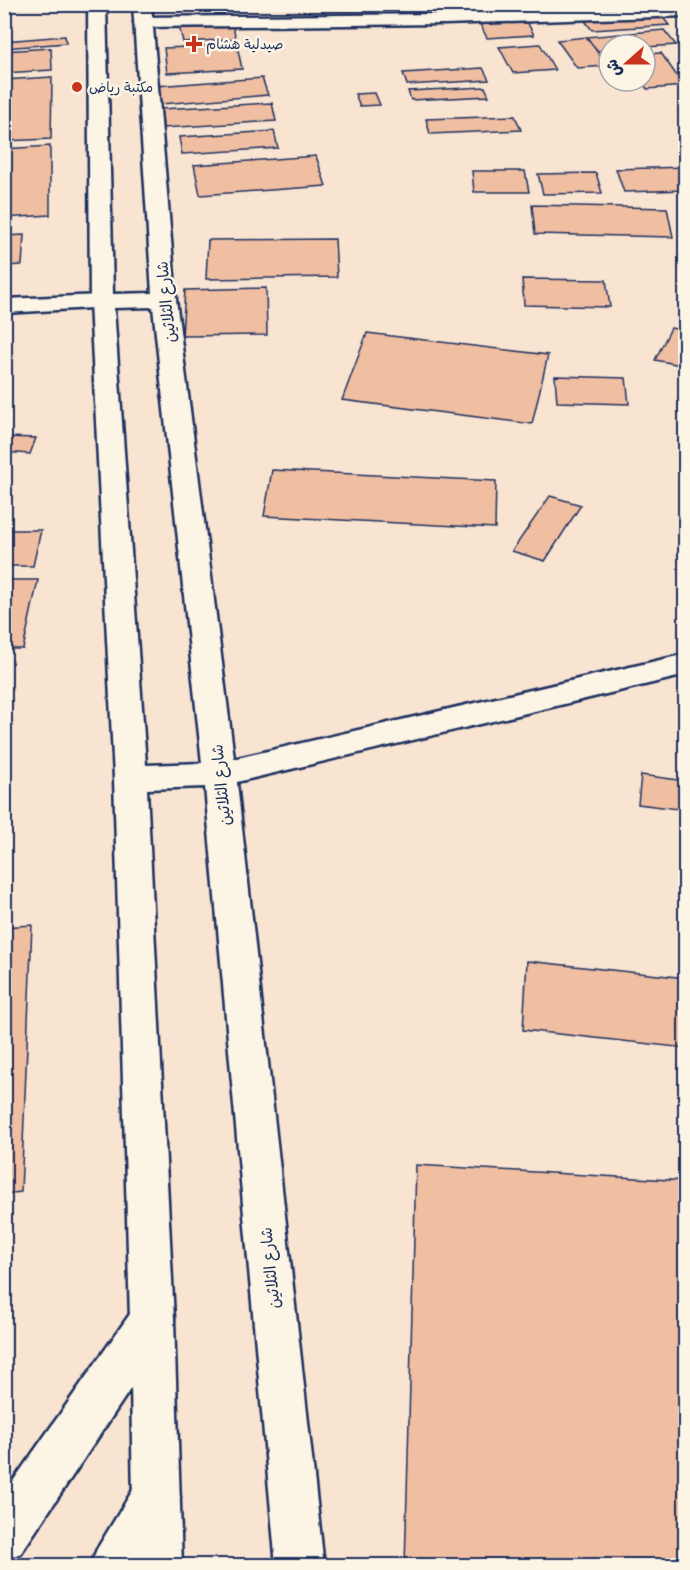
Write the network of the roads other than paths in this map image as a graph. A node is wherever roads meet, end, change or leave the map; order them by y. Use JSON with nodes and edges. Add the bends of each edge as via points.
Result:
{"nodes":[{"id":1,"x":97,"y":4,"type":"edge"},
{"id":2,"x":686,"y":11,"type":"edge"},
{"id":3,"x":142,"y":13,"type":"edge"},
{"id":4,"x":165,"y":299,"type":"junction"},
{"id":5,"x":102,"y":302,"type":"junction"},
{"id":6,"x":4,"y":306,"type":"edge"},
{"id":7,"x":686,"y":664,"type":"edge"},
{"id":8,"x":220,"y":774,"type":"junction"},
{"id":9,"x":130,"y":778,"type":"junction"},
{"id":10,"x":152,"y":1319,"type":"junction"},
{"id":11,"x":156,"y":1497,"type":"junction"},
{"id":12,"x":4,"y":1536,"type":"edge"},
{"id":13,"x":114,"y":1566,"type":"edge"},
{"id":14,"x":158,"y":1566,"type":"edge"},
{"id":15,"x":300,"y":1566,"type":"edge"}],
"edges":[{"from":1,"to":5,"type":"street"},
{"from":2,"to":3,"type":"street","via":[[445,19]]},
{"from":3,"to":4,"type":"street","name":"شارع الثلاثين"},
{"from":4,"to":5,"type":"street"},
{"from":4,"to":8,"type":"street","name":"شارع الثلاثين"},
{"from":5,"to":6,"type":"street"},
{"from":5,"to":9,"type":"street"},
{"from":7,"to":8,"type":"street"},
{"from":8,"to":9,"type":"street"},
{"from":8,"to":15,"type":"street","name":"شارع الثلاثين"},
{"from":9,"to":10,"type":"street"},
{"from":10,"to":11,"type":"street"},
{"from":10,"to":12,"type":"street"},
{"from":11,"to":13,"type":"street"},
{"from":11,"to":14,"type":"street"}]}
